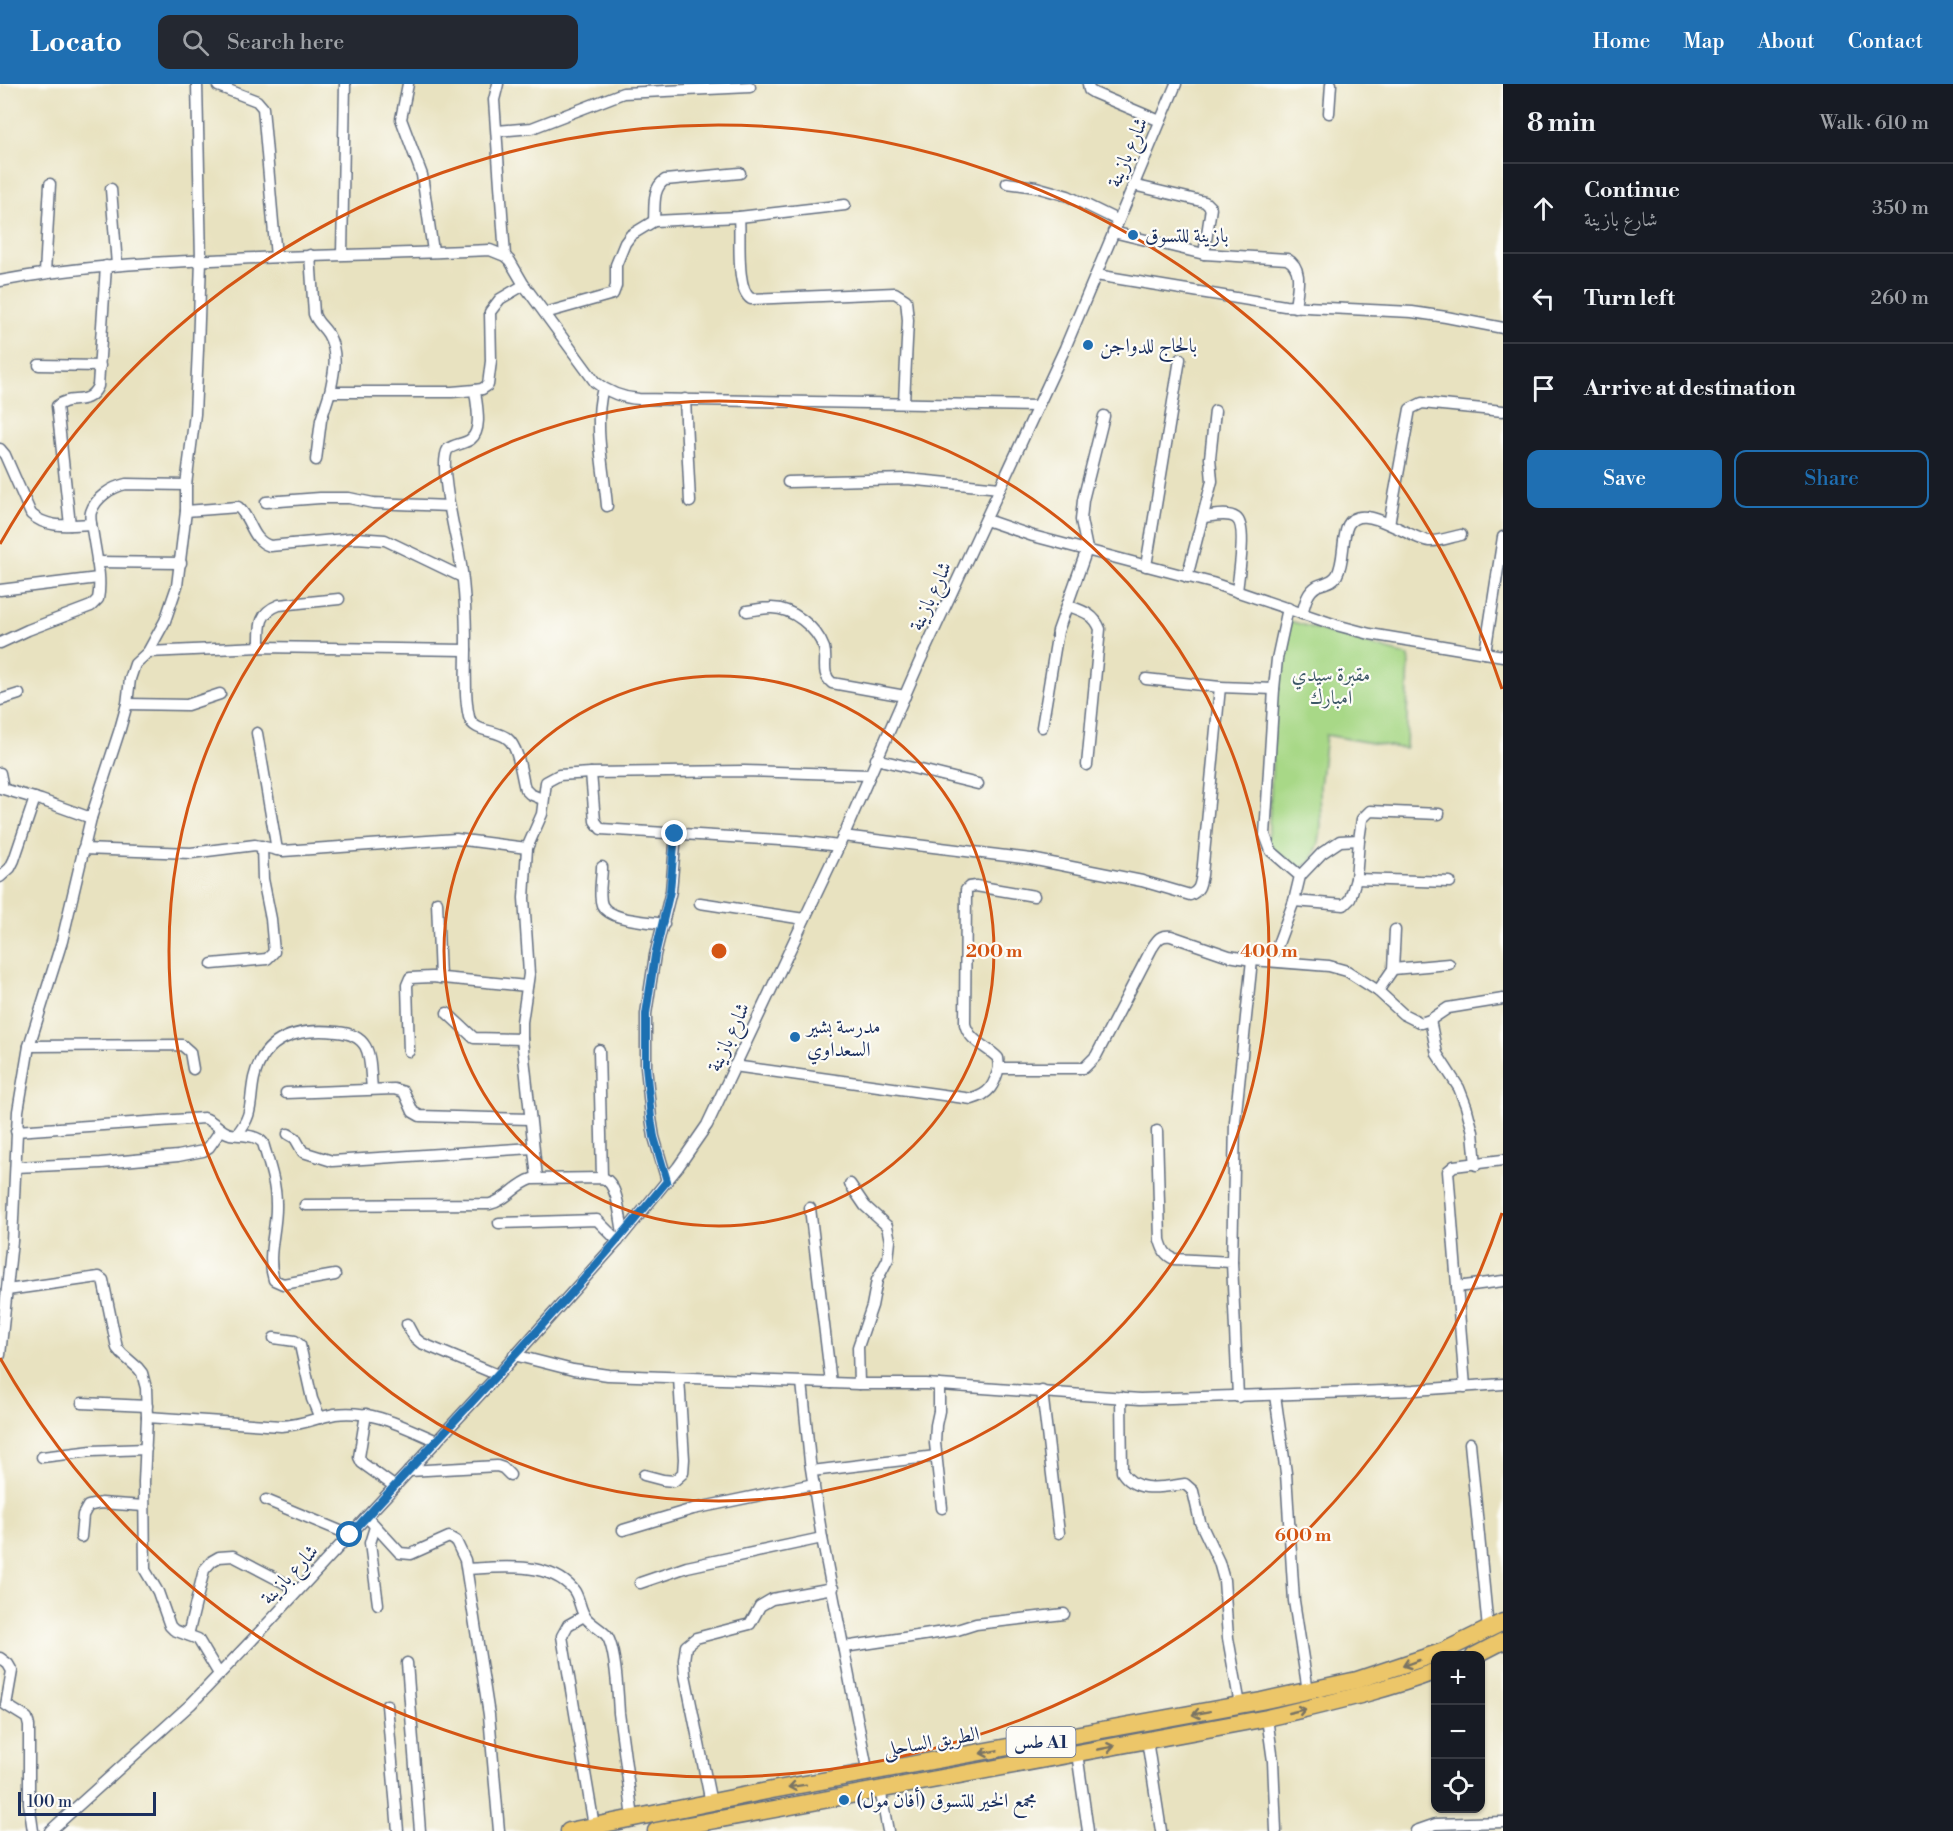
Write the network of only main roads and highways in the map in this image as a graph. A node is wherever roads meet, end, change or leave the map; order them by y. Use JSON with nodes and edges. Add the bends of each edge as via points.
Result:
{"nodes":[{"id":1,"x":1496,"y":1626,"type":"edge"},
{"id":2,"x":1503,"y":1641,"type":"edge"},
{"id":3,"x":1484,"y":1651,"type":"edge"},
{"id":4,"x":1431,"y":1673,"type":"edge"},
{"id":5,"x":569,"y":1831,"type":"edge"},
{"id":6,"x":656,"y":1831,"type":"edge"}],
"edges":[{"from":1,"to":5,"type":"highway","name":"الطريق الساحلى","number":"طس A1","one_way":true,"via":[[1401,1667],[1308,1691]]},
{"from":2,"to":3,"type":"highway"},
{"from":6,"to":4,"type":"highway","name":"الطريق الساحلى","number":"طس A1","one_way":true,"via":[[1267,1718]]}]}
